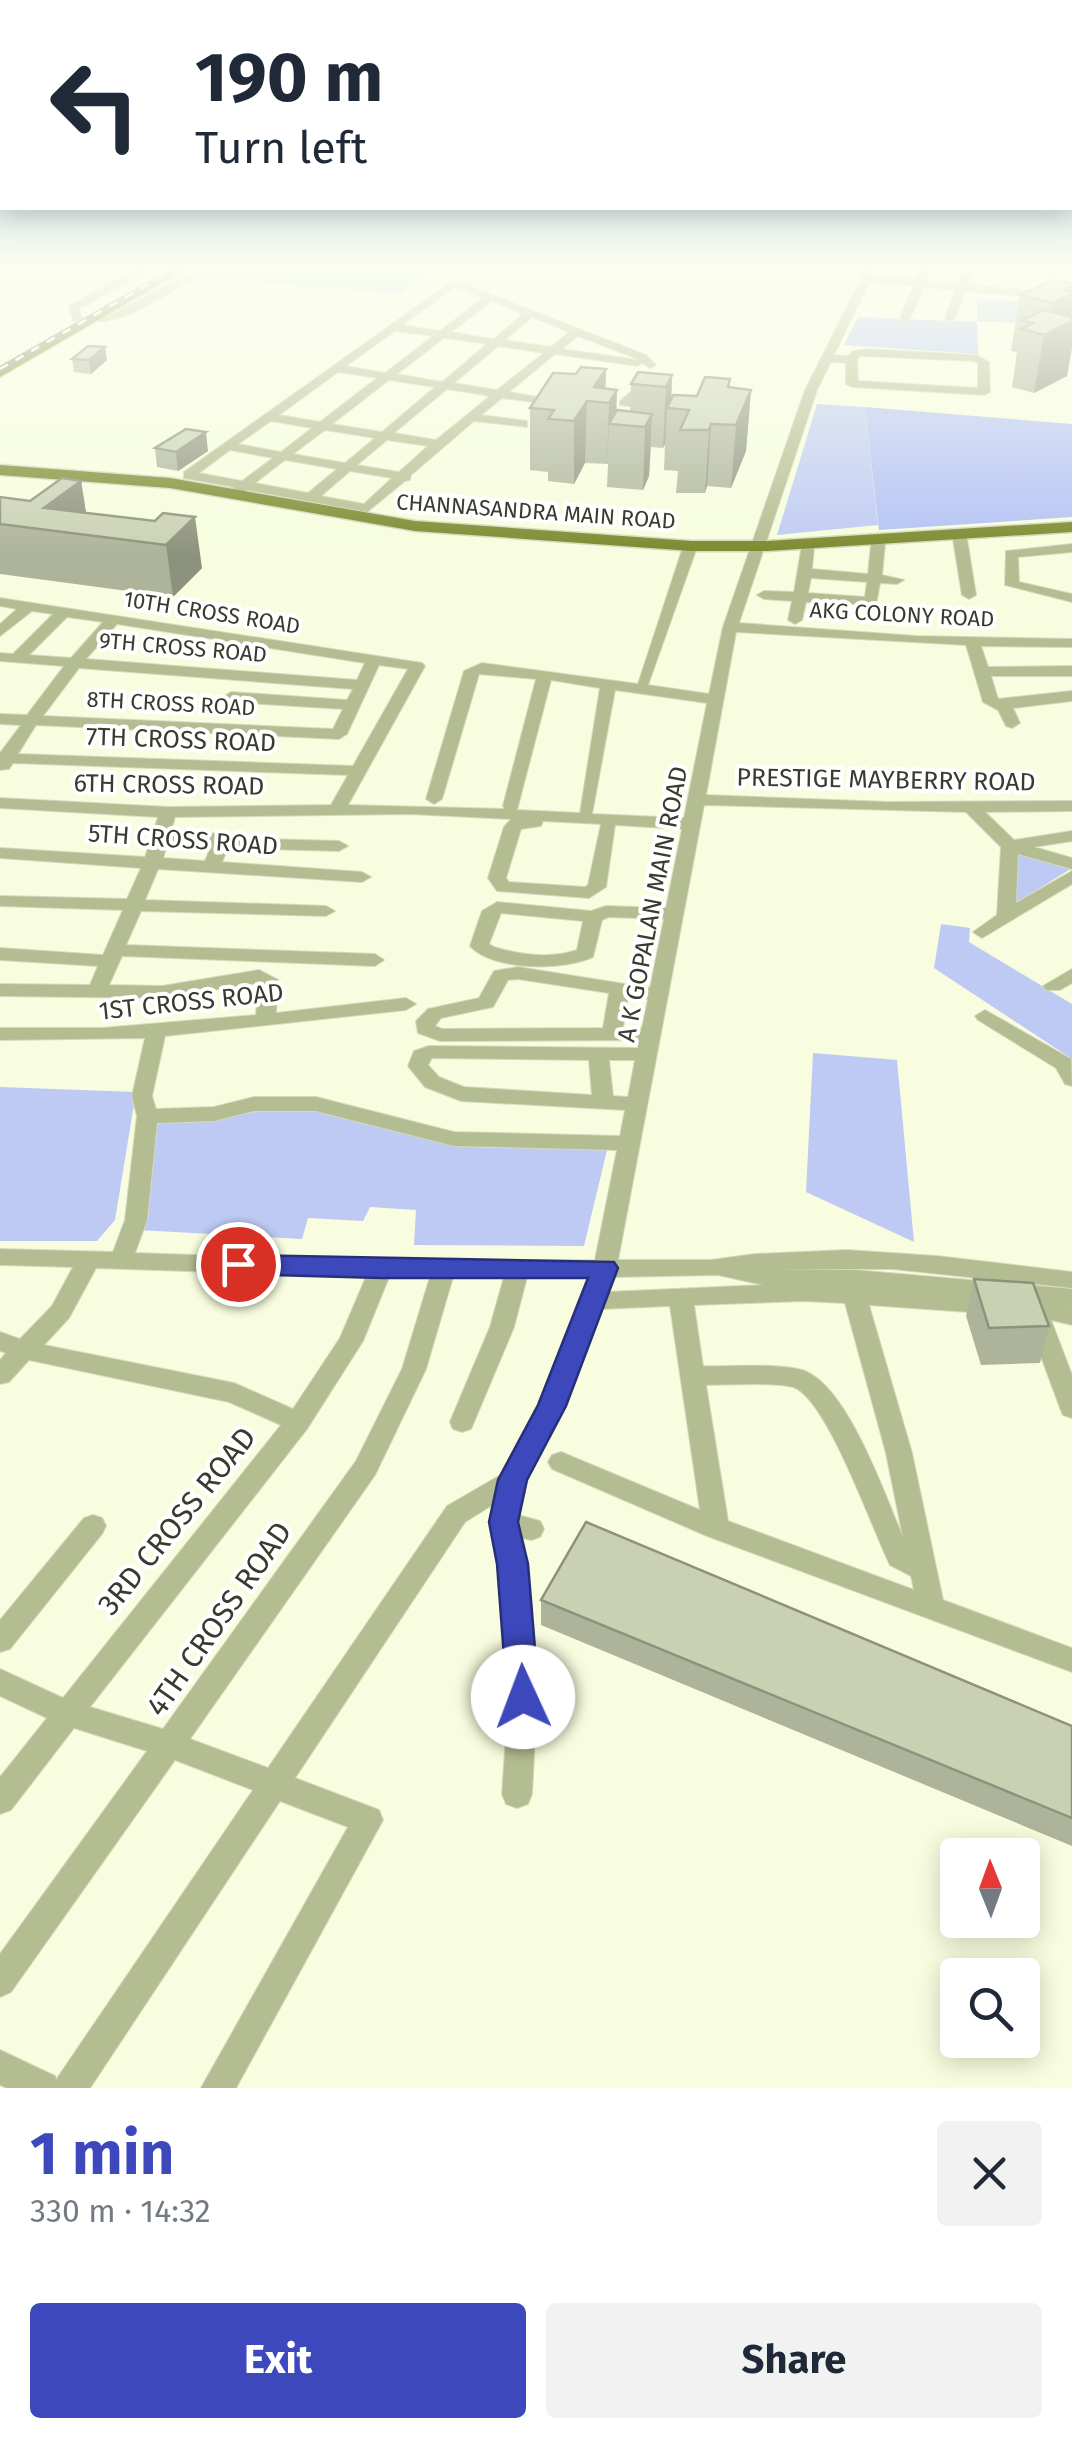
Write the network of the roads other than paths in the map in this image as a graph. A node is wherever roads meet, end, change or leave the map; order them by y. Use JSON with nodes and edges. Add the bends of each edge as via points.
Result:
{"nodes":[{"id":1,"x":343,"y":362,"type":"edge"},
{"id":2,"x":407,"y":362,"type":"edge"},
{"id":3,"x":472,"y":362,"type":"edge"},
{"id":4,"x":539,"y":362,"type":"edge"},
{"id":5,"x":600,"y":362,"type":"edge"},
{"id":6,"x":633,"y":362,"type":"edge"},
{"id":7,"x":648,"y":362,"type":"edge"},
{"id":8,"x":851,"y":362,"type":"edge"},
{"id":9,"x":983,"y":362,"type":"edge"},
{"id":10,"x":824,"y":363,"type":"joint"},
{"id":11,"x":650,"y":365,"type":"junction"},
{"id":12,"x":850,"y":366,"type":"junction"},
{"id":13,"x":335,"y":368,"type":"junction"},
{"id":14,"x":594,"y":370,"type":"edge"},
{"id":15,"x":388,"y":377,"type":"junction"},
{"id":16,"x":444,"y":386,"type":"junction"},
{"id":17,"x":498,"y":395,"type":"junction"},
{"id":18,"x":572,"y":395,"type":"edge"},
{"id":19,"x":606,"y":400,"type":"edge"},
{"id":20,"x":624,"y":403,"type":"junction"},
{"id":21,"x":663,"y":409,"type":"edge"},
{"id":22,"x":472,"y":416,"type":"junction"},
{"id":23,"x":268,"y":417,"type":"junction"},
{"id":24,"x":523,"y":424,"type":"dead end"},
{"id":25,"x":323,"y":426,"type":"junction"},
{"id":26,"x":385,"y":436,"type":"junction"},
{"id":27,"x":438,"y":444,"type":"junction"},
{"id":28,"x":227,"y":446,"type":"junction"},
{"id":29,"x":283,"y":456,"type":"junction"},
{"id":30,"x":347,"y":467,"type":"junction"},
{"id":31,"x":0,"y":473,"type":"edge"},
{"id":32,"x":406,"y":476,"type":"junction"},
{"id":33,"x":166,"y":486,"type":"junction"},
{"id":34,"x":238,"y":490,"type":"junction"},
{"id":35,"x":309,"y":498,"type":"junction"},
{"id":36,"x":332,"y":517,"type":"junction"},
{"id":37,"x":1072,"y":528,"type":"edge"},
{"id":38,"x":960,"y":539,"type":"junction"},
{"id":39,"x":878,"y":544,"type":"junction"},
{"id":40,"x":808,"y":548,"type":"junction"},
{"id":41,"x":1072,"y":548,"type":"edge"},
{"id":42,"x":758,"y":549,"type":"junction"},
{"id":43,"x":689,"y":550,"type":"junction"},
{"id":44,"x":805,"y":572,"type":"junction"},
{"id":45,"x":874,"y":578,"type":"junction"},
{"id":46,"x":897,"y":580,"type":"dead end"},
{"id":47,"x":764,"y":594,"type":"dead end"},
{"id":48,"x":969,"y":596,"type":"dead end"},
{"id":49,"x":800,"y":597,"type":"junction"},
{"id":50,"x":1072,"y":598,"type":"edge"},
{"id":51,"x":0,"y":602,"type":"edge"},
{"id":52,"x":872,"y":602,"type":"junction"},
{"id":53,"x":29,"y":606,"type":"junction"},
{"id":54,"x":64,"y":612,"type":"junction"},
{"id":55,"x":114,"y":619,"type":"junction"},
{"id":56,"x":794,"y":620,"type":"dead end"},
{"id":57,"x":869,"y":620,"type":"dead end"},
{"id":58,"x":730,"y":627,"type":"junction"},
{"id":59,"x":0,"y":632,"type":"edge"},
{"id":60,"x":972,"y":641,"type":"junction"},
{"id":61,"x":1072,"y":643,"type":"edge"},
{"id":62,"x":9,"y":657,"type":"edge"},
{"id":63,"x":75,"y":660,"type":"junction"},
{"id":64,"x":374,"y":660,"type":"junction"},
{"id":65,"x":1072,"y":671,"type":"edge"},
{"id":66,"x":980,"y":672,"type":"junction"},
{"id":67,"x":247,"y":674,"type":"junction"},
{"id":68,"x":545,"y":675,"type":"junction"},
{"id":69,"x":644,"y":682,"type":"dead end"},
{"id":70,"x":362,"y":686,"type":"junction"},
{"id":71,"x":608,"y":686,"type":"junction"},
{"id":72,"x":1072,"y":696,"type":"edge"},
{"id":73,"x":716,"y":700,"type":"junction"},
{"id":74,"x":353,"y":704,"type":"junction"},
{"id":75,"x":1003,"y":704,"type":"junction"},
{"id":76,"x":0,"y":718,"type":"edge"},
{"id":77,"x":31,"y":719,"type":"junction"},
{"id":78,"x":1012,"y":723,"type":"dead end"},
{"id":79,"x":3,"y":763,"type":"edge"},
{"id":80,"x":360,"y":771,"type":"junction"},
{"id":81,"x":434,"y":798,"type":"dead end"},
{"id":82,"x":699,"y":800,"type":"junction"},
{"id":83,"x":0,"y":803,"type":"edge"},
{"id":84,"x":511,"y":806,"type":"dead end"},
{"id":85,"x":972,"y":808,"type":"junction"},
{"id":86,"x":337,"y":810,"type":"junction"},
{"id":87,"x":586,"y":810,"type":"dead end"},
{"id":88,"x":168,"y":812,"type":"junction"},
{"id":89,"x":1070,"y":817,"type":"edge"},
{"id":90,"x":608,"y":827,"type":"junction"},
{"id":91,"x":692,"y":828,"type":"junction"},
{"id":92,"x":160,"y":836,"type":"junction"},
{"id":93,"x":1072,"y":836,"type":"edge"},
{"id":94,"x":221,"y":843,"type":"junction"},
{"id":95,"x":339,"y":846,"type":"dead end"},
{"id":96,"x":1010,"y":846,"type":"junction"},
{"id":97,"x":0,"y":853,"type":"edge"},
{"id":98,"x":153,"y":861,"type":"junction"},
{"id":99,"x":1072,"y":864,"type":"edge"},
{"id":100,"x":212,"y":866,"type":"junction"},
{"id":101,"x":1072,"y":876,"type":"edge"},
{"id":102,"x":362,"y":877,"type":"dead end"},
{"id":103,"x":0,"y":901,"type":"edge"},
{"id":104,"x":134,"y":906,"type":"junction"},
{"id":105,"x":326,"y":912,"type":"dead end"},
{"id":106,"x":676,"y":914,"type":"junction"},
{"id":107,"x":1006,"y":914,"type":"junction"},
{"id":108,"x":592,"y":916,"type":"junction"},
{"id":109,"x":982,"y":932,"type":"dead end"},
{"id":110,"x":0,"y":954,"type":"edge"},
{"id":111,"x":112,"y":955,"type":"junction"},
{"id":112,"x":375,"y":960,"type":"dead end"},
{"id":113,"x":1072,"y":974,"type":"edge"},
{"id":114,"x":1053,"y":986,"type":"dead end"},
{"id":115,"x":620,"y":988,"type":"junction"},
{"id":116,"x":0,"y":990,"type":"edge"},
{"id":117,"x":96,"y":991,"type":"junction"},
{"id":118,"x":660,"y":995,"type":"junction"},
{"id":119,"x":396,"y":1005,"type":"dead end"},
{"id":120,"x":985,"y":1016,"type":"dead end"},
{"id":121,"x":266,"y":1019,"type":"junction"},
{"id":122,"x":156,"y":1032,"type":"junction"},
{"id":123,"x":0,"y":1034,"type":"edge"},
{"id":124,"x":612,"y":1034,"type":"junction"},
{"id":125,"x":650,"y":1044,"type":"junction"},
{"id":126,"x":598,"y":1054,"type":"junction"},
{"id":127,"x":1072,"y":1078,"type":"edge"},
{"id":128,"x":603,"y":1103,"type":"junction"},
{"id":129,"x":638,"y":1104,"type":"junction"},
{"id":130,"x":147,"y":1116,"type":"junction"},
{"id":131,"x":630,"y":1143,"type":"junction"},
{"id":132,"x":0,"y":1257,"type":"edge"},
{"id":133,"x":89,"y":1259,"type":"junction"},
{"id":134,"x":121,"y":1260,"type":"junction"},
{"id":135,"x":605,"y":1268,"type":"junction"},
{"id":136,"x":381,"y":1269,"type":"junction"},
{"id":137,"x":444,"y":1269,"type":"junction"},
{"id":138,"x":518,"y":1269,"type":"junction"},
{"id":139,"x":1072,"y":1280,"type":"edge"},
{"id":140,"x":1032,"y":1292,"type":"junction"},
{"id":141,"x":854,"y":1294,"type":"junction"},
{"id":142,"x":1072,"y":1298,"type":"edge"},
{"id":143,"x":682,"y":1300,"type":"junction"},
{"id":144,"x":595,"y":1301,"type":"junction"},
{"id":145,"x":1072,"y":1316,"type":"edge"},
{"id":146,"x":11,"y":1346,"type":"edge"},
{"id":147,"x":0,"y":1375,"type":"edge"},
{"id":148,"x":693,"y":1375,"type":"junction"},
{"id":149,"x":1072,"y":1408,"type":"edge"},
{"id":150,"x":298,"y":1422,"type":"junction"},
{"id":151,"x":462,"y":1422,"type":"dead end"},
{"id":152,"x":561,"y":1462,"type":"dead end"},
{"id":153,"x":512,"y":1480,"type":"junction"},
{"id":154,"x":504,"y":1522,"type":"junction"},
{"id":155,"x":93,"y":1526,"type":"dead end"},
{"id":156,"x":716,"y":1528,"type":"junction"},
{"id":157,"x":531,"y":1529,"type":"dead end"},
{"id":158,"x":924,"y":1569,"type":"junction"},
{"id":159,"x":931,"y":1606,"type":"junction"},
{"id":160,"x":0,"y":1640,"type":"edge"},
{"id":161,"x":1072,"y":1660,"type":"edge"},
{"id":162,"x":0,"y":1682,"type":"edge"},
{"id":163,"x":66,"y":1713,"type":"junction"},
{"id":164,"x":170,"y":1745,"type":"junction"},
{"id":165,"x":275,"y":1785,"type":"junction"},
{"id":166,"x":517,"y":1794,"type":"dead end"},
{"id":167,"x":0,"y":1800,"type":"edge"},
{"id":168,"x":0,"y":1981,"type":"edge"},
{"id":169,"x":0,"y":2068,"type":"edge"},
{"id":170,"x":43,"y":2088,"type":"edge"},
{"id":171,"x":70,"y":2088,"type":"edge"},
{"id":172,"x":218,"y":2088,"type":"edge"}],
"edges":[{"from":1,"to":13,"type":"street"},
{"from":2,"to":15,"type":"street"},
{"from":3,"to":16,"type":"street"},
{"from":4,"to":17,"type":"street"},
{"from":5,"to":14,"type":"street"},
{"from":6,"to":11,"type":"street"},
{"from":7,"to":11,"type":"street"},
{"from":8,"to":12,"type":"street"},
{"from":9,"to":12,"type":"street","via":[[984,392],[856,386],[849,383]]},
{"from":10,"to":12,"type":"street"},
{"from":10,"to":42,"type":"street","name":"A K GOPALAN MAIN ROAD"},
{"from":11,"to":20,"type":"street","via":[[662,367]]},
{"from":13,"to":15,"type":"street"},
{"from":13,"to":23,"type":"street"},
{"from":15,"to":16,"type":"street"},
{"from":15,"to":25,"type":"street"},
{"from":16,"to":17,"type":"street"},
{"from":16,"to":26,"type":"street"},
{"from":17,"to":18,"type":"street","via":[[562,404]]},
{"from":17,"to":22,"type":"street"},
{"from":19,"to":20,"type":"street"},
{"from":20,"to":21,"type":"street"},
{"from":22,"to":24,"type":"street"},
{"from":22,"to":27,"type":"street"},
{"from":23,"to":25,"type":"street"},
{"from":23,"to":28,"type":"street"},
{"from":25,"to":26,"type":"street"},
{"from":25,"to":29,"type":"street"},
{"from":26,"to":27,"type":"street"},
{"from":26,"to":30,"type":"street"},
{"from":27,"to":32,"type":"street"},
{"from":28,"to":29,"type":"street"},
{"from":28,"to":34,"type":"street","via":[[188,475]]},
{"from":29,"to":30,"type":"street"},
{"from":29,"to":34,"type":"street"},
{"from":30,"to":32,"type":"street"},
{"from":30,"to":35,"type":"street"},
{"from":31,"to":33,"type":"main road","name":"CHANNASANDRA MAIN ROAD"},
{"from":32,"to":35,"type":"street","via":[[368,508]]},
{"from":33,"to":34,"type":"main road","name":"CHANNASANDRA MAIN ROAD"},
{"from":33,"to":36,"type":"main road","name":"CHANNASANDRA MAIN ROAD"},
{"from":34,"to":35,"type":"street"},
{"from":34,"to":36,"type":"main road","name":"CHANNASANDRA MAIN ROAD"},
{"from":36,"to":42,"type":"main road","name":"CHANNASANDRA MAIN ROAD"},
{"from":36,"to":43,"type":"main road","name":"CHANNASANDRA MAIN ROAD","via":[[441,533]]},
{"from":37,"to":38,"type":"main road","name":"CHANNASANDRA MAIN ROAD"},
{"from":37,"to":42,"type":"main road","name":"CHANNASANDRA MAIN ROAD"},
{"from":38,"to":39,"type":"main road","name":"CHANNASANDRA MAIN ROAD"},
{"from":38,"to":48,"type":"street"},
{"from":39,"to":40,"type":"main road","name":"CHANNASANDRA MAIN ROAD"},
{"from":39,"to":45,"type":"street"},
{"from":40,"to":42,"type":"main road","name":"CHANNASANDRA MAIN ROAD"},
{"from":40,"to":44,"type":"street"},
{"from":41,"to":50,"type":"street","via":[[1011,554],[1012,585]]},
{"from":42,"to":43,"type":"main road","name":"CHANNASANDRA MAIN ROAD"},
{"from":42,"to":58,"type":"street","name":"A K GOPALAN MAIN ROAD"},
{"from":43,"to":69,"type":"street"},
{"from":44,"to":45,"type":"street"},
{"from":44,"to":49,"type":"street"},
{"from":45,"to":46,"type":"street"},
{"from":45,"to":52,"type":"street"},
{"from":47,"to":49,"type":"street"},
{"from":49,"to":52,"type":"street"},
{"from":49,"to":56,"type":"street"},
{"from":51,"to":53,"type":"street","name":"10TH CROSS ROAD"},
{"from":52,"to":57,"type":"street"},
{"from":53,"to":54,"type":"street","name":"10TH CROSS ROAD"},
{"from":53,"to":59,"type":"street"},
{"from":54,"to":55,"type":"street","name":"10TH CROSS ROAD"},
{"from":54,"to":62,"type":"street"},
{"from":55,"to":63,"type":"street"},
{"from":55,"to":64,"type":"street","name":"10TH CROSS ROAD"},
{"from":58,"to":60,"type":"street","name":"AKG COLONY ROAD"},
{"from":58,"to":73,"type":"street","name":"A K GOPALAN MAIN ROAD"},
{"from":60,"to":61,"type":"street","name":"AKG COLONY ROAD"},
{"from":60,"to":66,"type":"street"},
{"from":62,"to":63,"type":"street","name":"9TH CROSS ROAD"},
{"from":63,"to":67,"type":"street","name":"9TH CROSS ROAD"},
{"from":63,"to":77,"type":"street"},
{"from":64,"to":70,"type":"street"},
{"from":64,"to":80,"type":"street","name":"10TH CROSS ROAD","via":[[417,666]]},
{"from":65,"to":66,"type":"street"},
{"from":66,"to":75,"type":"street","via":[[991,702]]},
{"from":67,"to":70,"type":"street","name":"9TH CROSS ROAD"},
{"from":67,"to":74,"type":"street","via":[[226,701]]},
{"from":68,"to":71,"type":"street"},
{"from":68,"to":81,"type":"street","via":[[472,671]]},
{"from":68,"to":84,"type":"street"},
{"from":70,"to":74,"type":"street"},
{"from":71,"to":73,"type":"street"},
{"from":71,"to":87,"type":"street"},
{"from":72,"to":75,"type":"street"},
{"from":73,"to":82,"type":"street","name":"A K GOPALAN MAIN ROAD"},
{"from":74,"to":77,"type":"street","name":"8TH CROSS ROAD","via":[[342,728]]},
{"from":75,"to":78,"type":"street"},
{"from":76,"to":77,"type":"street","name":"8TH CROSS ROAD"},
{"from":77,"to":79,"type":"street"},
{"from":79,"to":80,"type":"street","name":"7TH CROSS ROAD"},
{"from":80,"to":86,"type":"street"},
{"from":82,"to":85,"type":"street","name":"PRESTIGE MAYBERRY ROAD"},
{"from":82,"to":91,"type":"street","name":"A K GOPALAN MAIN ROAD"},
{"from":83,"to":88,"type":"street","name":"6TH CROSS ROAD"},
{"from":85,"to":89,"type":"street","name":"PRESTIGE MAYBERRY ROAD"},
{"from":85,"to":96,"type":"street"},
{"from":86,"to":88,"type":"street","name":"6TH CROSS ROAD"},
{"from":86,"to":91,"type":"street","name":"6TH CROSS ROAD"},
{"from":88,"to":92,"type":"street"},
{"from":90,"to":90,"type":"street","via":[[517,823],[498,882],[589,893],[596,887]]},
{"from":90,"to":91,"type":"street"},
{"from":91,"to":106,"type":"street","name":"A K GOPALAN MAIN ROAD"},
{"from":92,"to":94,"type":"street"},
{"from":92,"to":98,"type":"street"},
{"from":93,"to":96,"type":"street"},
{"from":94,"to":95,"type":"street"},
{"from":94,"to":100,"type":"street"},
{"from":96,"to":99,"type":"street"},
{"from":96,"to":107,"type":"street"},
{"from":97,"to":98,"type":"street","name":"5TH CROSS ROAD"},
{"from":98,"to":100,"type":"street","name":"5TH CROSS ROAD"},
{"from":98,"to":104,"type":"street"},
{"from":100,"to":102,"type":"street","name":"5TH CROSS ROAD"},
{"from":101,"to":107,"type":"street"},
{"from":103,"to":104,"type":"street"},
{"from":104,"to":105,"type":"street"},
{"from":104,"to":111,"type":"street"},
{"from":106,"to":108,"type":"street"},
{"from":106,"to":118,"type":"street","name":"A K GOPALAN MAIN ROAD"},
{"from":107,"to":109,"type":"street"},
{"from":108,"to":108,"type":"street","via":[[497,907],[479,946],[490,955],[570,961],[586,953]]},
{"from":110,"to":111,"type":"street"},
{"from":111,"to":112,"type":"street"},
{"from":111,"to":117,"type":"street"},
{"from":113,"to":114,"type":"street"},
{"from":115,"to":118,"type":"street"},
{"from":115,"to":124,"type":"street"},
{"from":115,"to":124,"type":"street","via":[[500,975],[486,1003],[435,1013],[425,1029],[440,1035]]},
{"from":116,"to":117,"type":"street"},
{"from":117,"to":121,"type":"street","via":[[162,992],[260,976],[268,980]]},
{"from":118,"to":125,"type":"street","name":"A K GOPALAN MAIN ROAD"},
{"from":119,"to":121,"type":"street","name":"1ST CROSS ROAD"},
{"from":120,"to":127,"type":"street","via":[[1064,1064]]},
{"from":121,"to":122,"type":"street","name":"1ST CROSS ROAD"},
{"from":122,"to":123,"type":"street","name":"1ST CROSS ROAD"},
{"from":122,"to":130,"type":"street","via":[[142,1096]]},
{"from":124,"to":125,"type":"street"},
{"from":125,"to":126,"type":"street"},
{"from":125,"to":129,"type":"street","name":"A K GOPALAN MAIN ROAD"},
{"from":126,"to":128,"type":"street"},
{"from":126,"to":128,"type":"street","via":[[430,1052],[418,1066],[432,1082],[461,1094]]},
{"from":128,"to":129,"type":"street"},
{"from":129,"to":131,"type":"street","name":"A K GOPALAN MAIN ROAD"},
{"from":130,"to":131,"type":"street","via":[[316,1104],[454,1139]]},
{"from":130,"to":134,"type":"street","via":[[136,1220]]},
{"from":131,"to":135,"type":"street","name":"A K GOPALAN MAIN ROAD"},
{"from":132,"to":133,"type":"street"},
{"from":133,"to":134,"type":"street"},
{"from":133,"to":146,"type":"street","via":[[61,1312]]},
{"from":134,"to":136,"type":"street"},
{"from":135,"to":138,"type":"street"},
{"from":135,"to":140,"type":"street","via":[[711,1268],[764,1277]]},
{"from":135,"to":144,"type":"street","name":"A K GOPALAN MAIN ROAD"},
{"from":136,"to":137,"type":"street"},
{"from":136,"to":150,"type":"street","name":"3RD CROSS ROAD","via":[[352,1341]]},
{"from":137,"to":138,"type":"street"},
{"from":137,"to":164,"type":"street","name":"4TH CROSS ROAD","via":[[414,1369],[366,1468]]},
{"from":138,"to":151,"type":"street","via":[[502,1328]]},
{"from":139,"to":140,"type":"street"},
{"from":140,"to":141,"type":"street"},
{"from":140,"to":142,"type":"street"},
{"from":140,"to":145,"type":"street"},
{"from":140,"to":149,"type":"street"},
{"from":141,"to":143,"type":"street"},
{"from":141,"to":158,"type":"street"},
{"from":143,"to":144,"type":"street"},
{"from":143,"to":148,"type":"street"},
{"from":144,"to":153,"type":"street","name":"A K GOPALAN MAIN ROAD","via":[[552,1406]]},
{"from":146,"to":147,"type":"street"},
{"from":146,"to":150,"type":"street","via":[[234,1393]]},
{"from":148,"to":156,"type":"street"},
{"from":148,"to":158,"type":"street","via":[[798,1378],[818,1390],[899,1557]]},
{"from":150,"to":163,"type":"street","name":"3RD CROSS ROAD"},
{"from":152,"to":156,"type":"street"},
{"from":153,"to":154,"type":"street"},
{"from":153,"to":165,"type":"street","via":[[456,1514]]},
{"from":154,"to":157,"type":"street"},
{"from":154,"to":166,"type":"street","via":[[524,1678]]},
{"from":155,"to":160,"type":"street"},
{"from":156,"to":159,"type":"street"},
{"from":158,"to":159,"type":"street"},
{"from":159,"to":161,"type":"street"},
{"from":162,"to":163,"type":"street"},
{"from":163,"to":164,"type":"street"},
{"from":163,"to":167,"type":"street","name":"3RD CROSS ROAD"},
{"from":164,"to":165,"type":"street"},
{"from":164,"to":168,"type":"street","name":"4TH CROSS ROAD"},
{"from":165,"to":171,"type":"street"},
{"from":165,"to":172,"type":"street","via":[[368,1820]]},
{"from":169,"to":170,"type":"street"}]}
